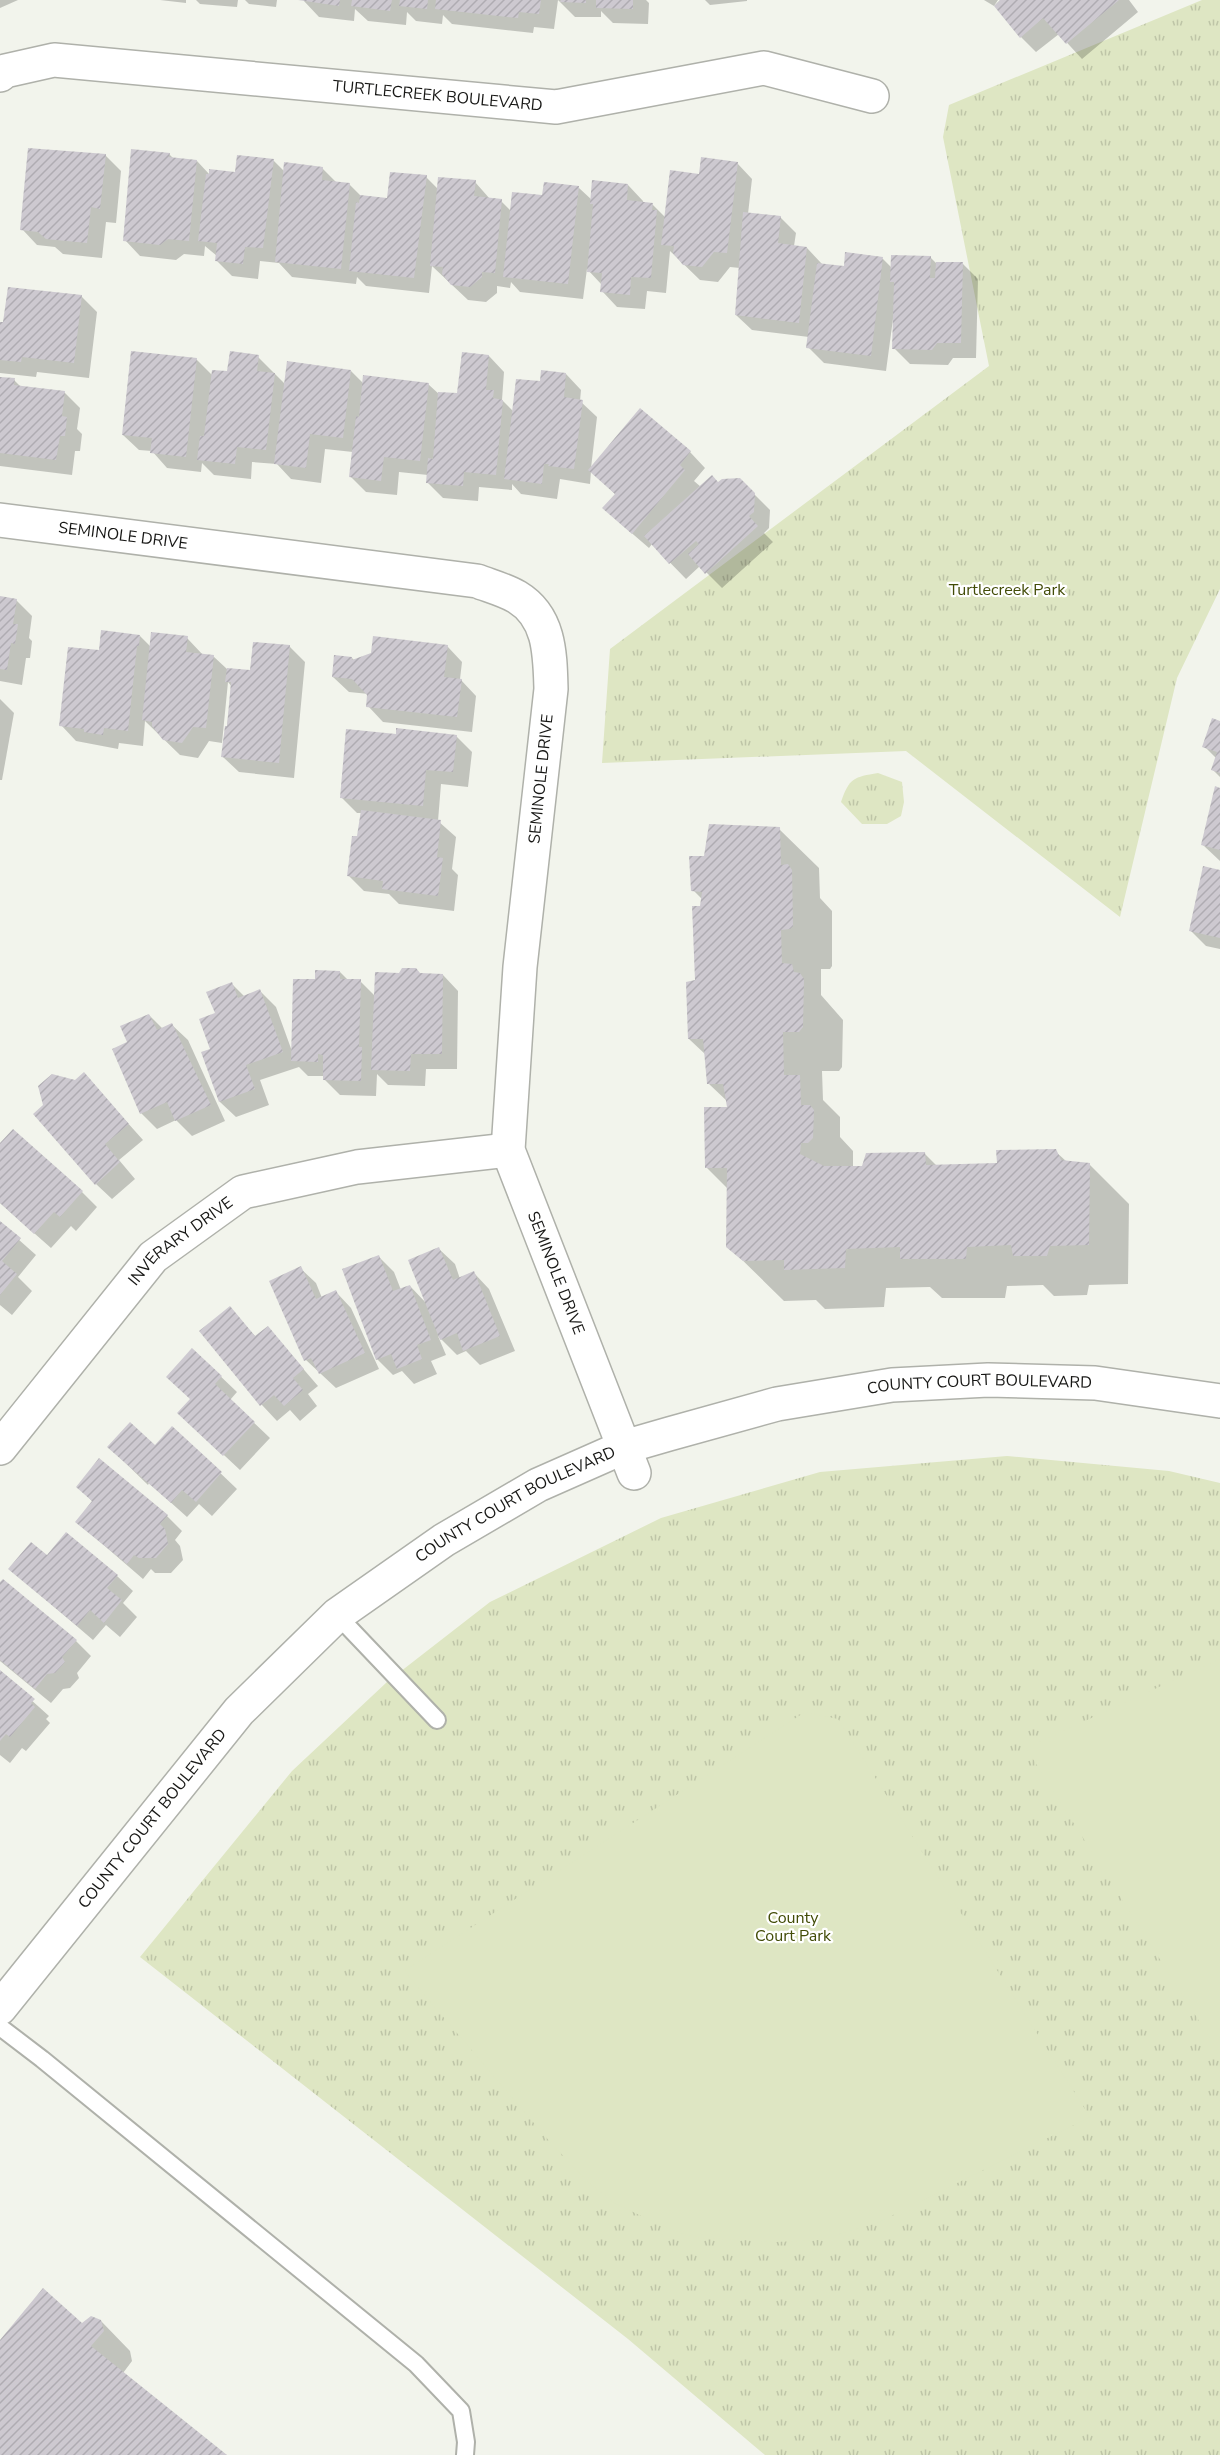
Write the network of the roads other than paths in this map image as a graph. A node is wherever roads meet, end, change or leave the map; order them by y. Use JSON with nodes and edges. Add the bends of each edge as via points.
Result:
{"nodes":[{"id":1,"x":0,"y":75,"type":"edge"},
{"id":2,"x":872,"y":96,"type":"dead end"},
{"id":3,"x":0,"y":520,"type":"edge"},
{"id":4,"x":508,"y":1150,"type":"junction"},
{"id":5,"x":1220,"y":1401,"type":"edge"},
{"id":6,"x":0,"y":1448,"type":"edge"},
{"id":7,"x":629,"y":1460,"type":"junction"},
{"id":8,"x":337,"y":1615,"type":"junction"},
{"id":9,"x":437,"y":1720,"type":"dead end"},
{"id":10,"x":0,"y":2008,"type":"edge"},
{"id":11,"x":0,"y":2027,"type":"edge"},
{"id":12,"x":465,"y":2455,"type":"edge"}],
"edges":[{"from":1,"to":2,"type":"street","name":"TURTLECREEK BOULEVARD","via":[[54,60],[556,107],[764,68]]},
{"from":3,"to":4,"type":"street","name":"SEMINOLE DRIVE","via":[[477,581],[517,597],[540,618],[550,649],[551,688],[520,967]]},
{"from":4,"to":6,"type":"street","name":"INVERARY DRIVE","via":[[357,1167],[243,1192],[153,1257]]},
{"from":4,"to":7,"type":"street","name":"SEMINOLE DRIVE"},
{"from":5,"to":7,"type":"street","name":"COUNTY COURT BOULEVARD","via":[[1095,1383],[988,1380],[892,1385],[777,1404]]},
{"from":7,"to":8,"type":"street","name":"COUNTY COURT BOULEVARD","via":[[538,1485],[444,1540]]},
{"from":8,"to":9,"type":"lane"},
{"from":8,"to":10,"type":"street","name":"COUNTY COURT BOULEVARD","via":[[239,1711]]},
{"from":11,"to":12,"type":"lane","via":[[416,2364],[461,2411]]}]}
